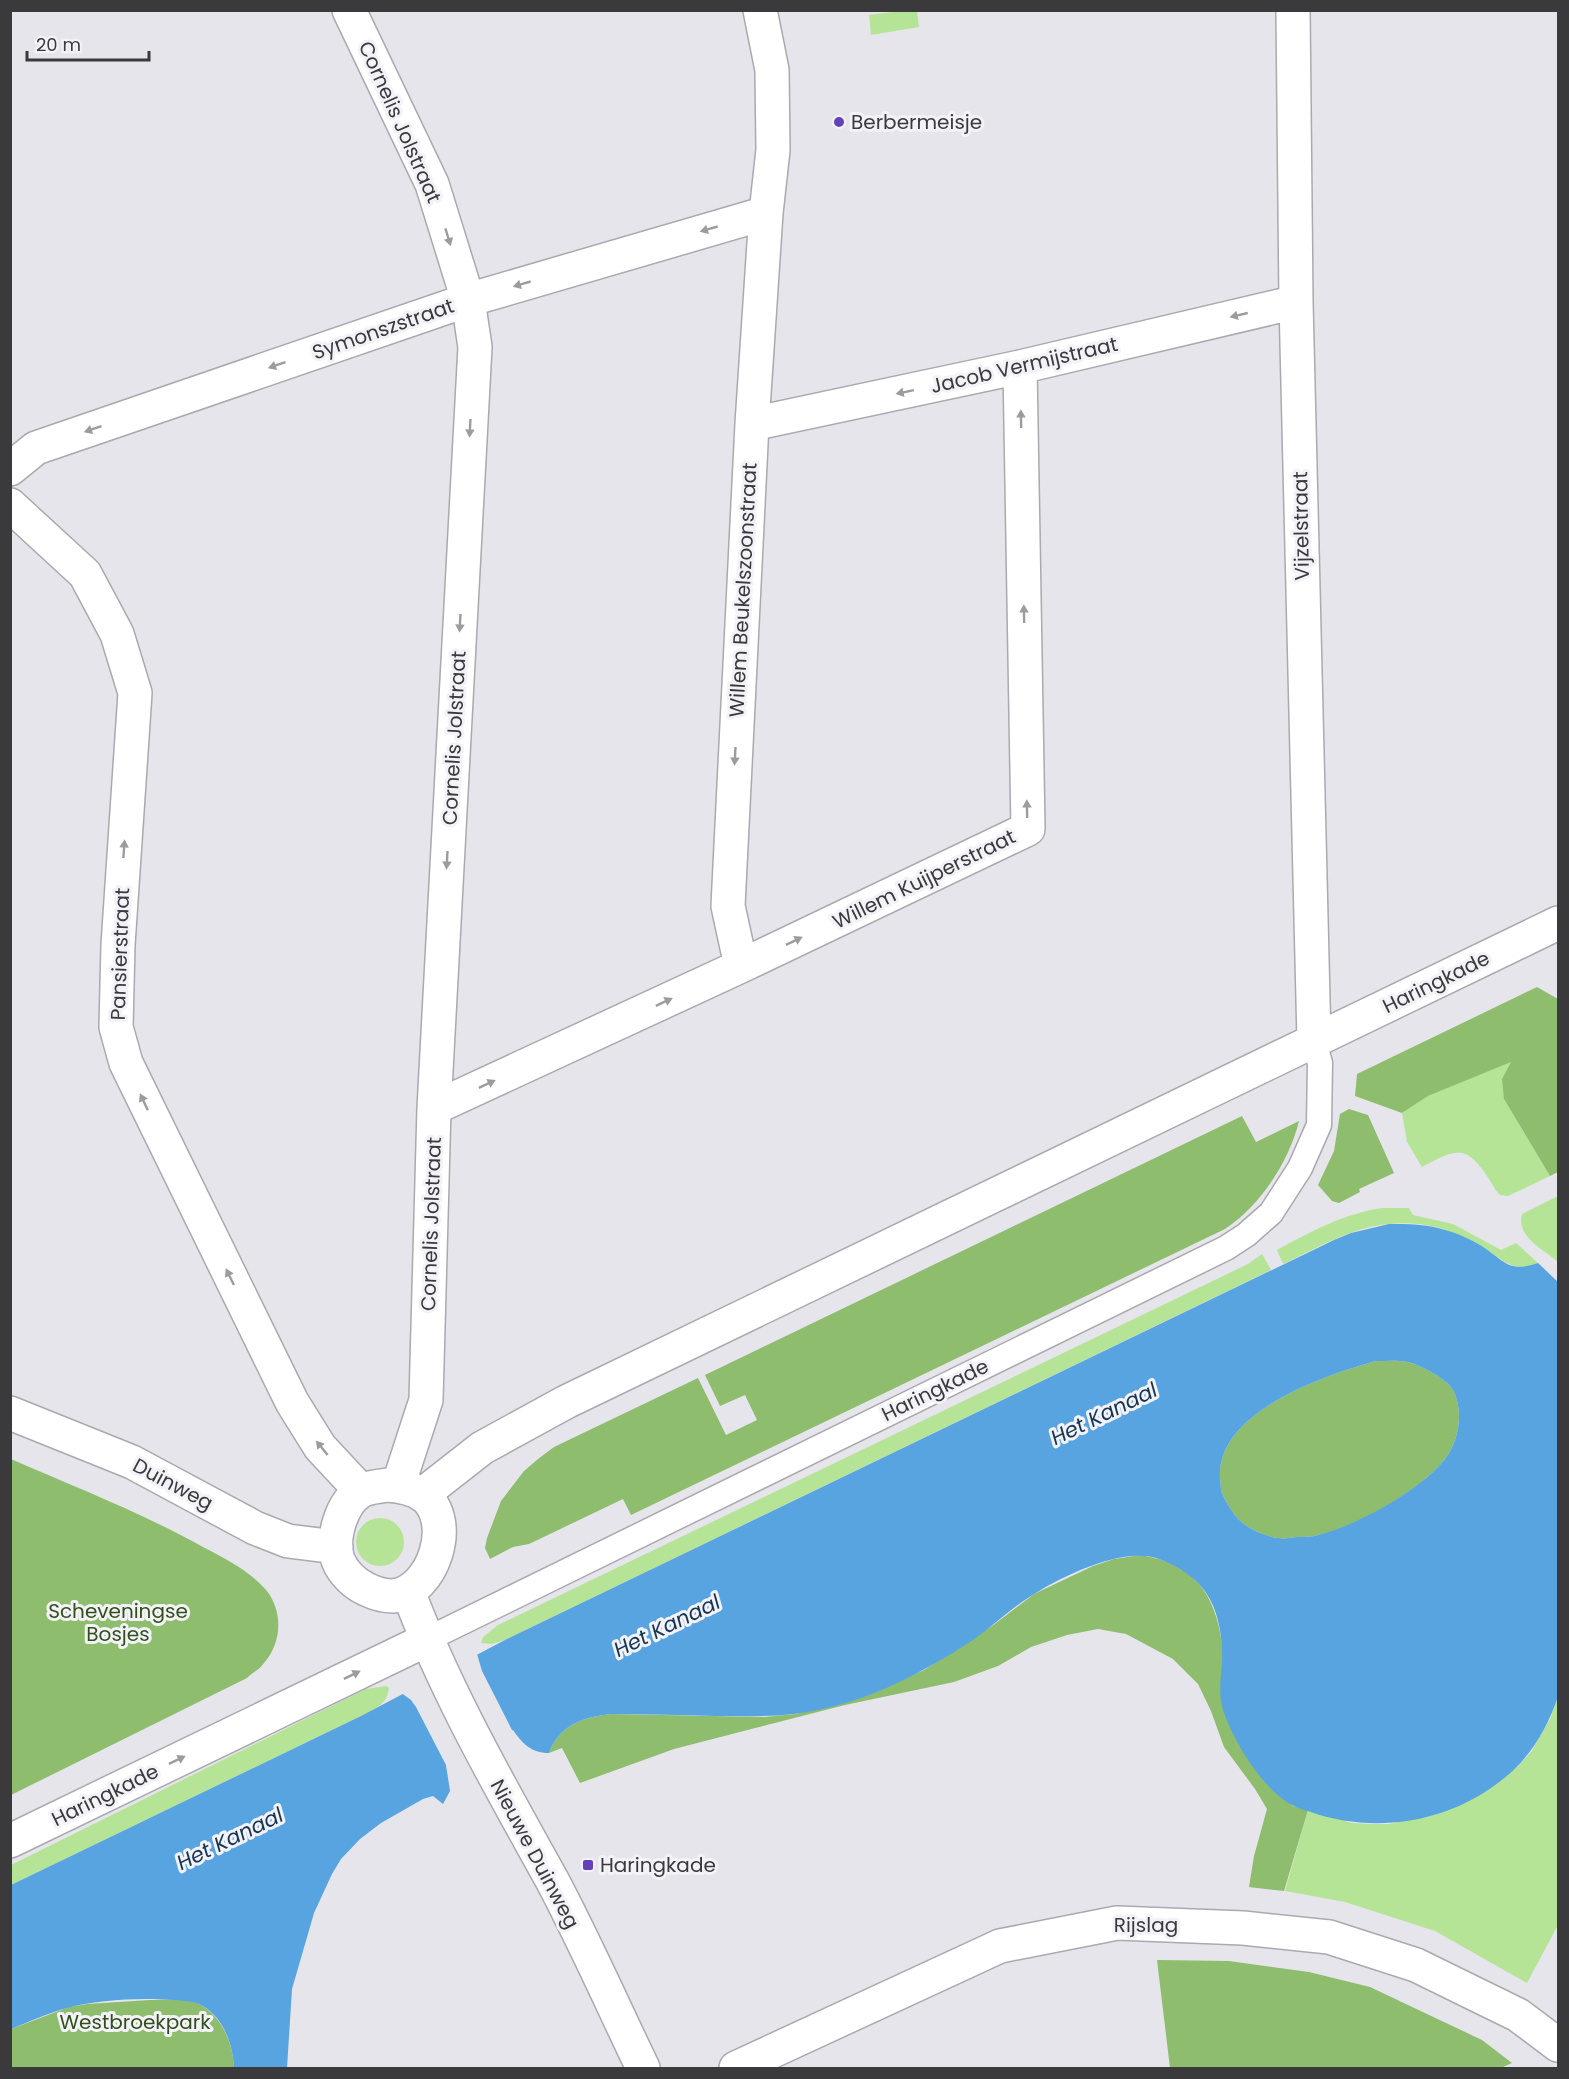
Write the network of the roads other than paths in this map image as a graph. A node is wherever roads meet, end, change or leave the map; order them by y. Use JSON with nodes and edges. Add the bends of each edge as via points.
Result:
{"nodes":[{"id":1,"x":349,"y":10,"type":"edge"},
{"id":2,"x":760,"y":10,"type":"edge"},
{"id":3,"x":1293,"y":10,"type":"edge"},
{"id":4,"x":766,"y":213,"type":"junction"},
{"id":5,"x":468,"y":300,"type":"junction"},
{"id":6,"x":1296,"y":302,"type":"junction"},
{"id":7,"x":1020,"y":367,"type":"junction"},
{"id":8,"x":752,"y":424,"type":"junction"},
{"id":9,"x":10,"y":469,"type":"edge"},
{"id":10,"x":10,"y":505,"type":"edge"},
{"id":11,"x":1558,"y":923,"type":"edge"},
{"id":12,"x":741,"y":966,"type":"junction"},
{"id":13,"x":1314,"y":1041,"type":"junction"},
{"id":14,"x":434,"y":1108,"type":"junction"},
{"id":15,"x":10,"y":1413,"type":"edge"},
{"id":16,"x":361,"y":1491,"type":"junction"},
{"id":17,"x":410,"y":1491,"type":"junction"},
{"id":18,"x":336,"y":1547,"type":"junction"},
{"id":19,"x":408,"y":1591,"type":"junction"},
{"id":20,"x":432,"y":1653,"type":"junction"},
{"id":21,"x":10,"y":1841,"type":"edge"},
{"id":22,"x":1558,"y":2045,"type":"edge"},
{"id":23,"x":643,"y":2068,"type":"edge"},
{"id":24,"x":736,"y":2068,"type":"edge"}],
"edges":[{"from":1,"to":5,"type":"street","name":"Cornelis Jolstraat","one_way":true,"via":[[432,184]]},
{"from":2,"to":4,"type":"street","name":"Willem Beukelszoonstraat","via":[[772,70],[773,150]]},
{"from":3,"to":6,"type":"street","name":"Vijzelstraat"},
{"from":4,"to":5,"type":"street","name":"Symonszstraat","one_way":true},
{"from":4,"to":8,"type":"street","name":"Willem Beukelszoonstraat"},
{"from":5,"to":9,"type":"street","name":"Symonszstraat","one_way":true,"via":[[36,448]]},
{"from":5,"to":14,"type":"street","name":"Cornelis Jolstraat","one_way":true,"via":[[475,347]]},
{"from":6,"to":7,"type":"street","name":"Jacob Vermijstraat","one_way":true},
{"from":6,"to":13,"type":"street","name":"Vijzelstraat"},
{"from":7,"to":8,"type":"street","name":"Jacob Vermijstraat","one_way":true},
{"from":12,"to":7,"type":"street","name":"Willem Kuijperstraat","one_way":true,"via":[[1028,829]]},
{"from":8,"to":12,"type":"street","name":"Willem Beukelszoonstraat","one_way":true,"via":[[728,906]]},
{"from":16,"to":10,"type":"street","name":"Pansierstraat","one_way":true,"via":[[320,1447],[292,1402],[126,1063],[116,1027],[135,693],[117,634],[85,574]]},
{"from":11,"to":13,"type":"street","name":"Haringkade"},
{"from":14,"to":12,"type":"street","name":"Willem Kuijperstraat","one_way":true},
{"from":13,"to":17,"type":"street","name":"Haringkade","via":[[566,1402]]},
{"from":13,"to":20,"type":"lane","name":"Haringkade","via":[[1320,1063],[1319,1125],[1300,1168],[1272,1213],[1246,1235]]},
{"from":14,"to":17,"type":"street","name":"Cornelis Jolstraat","via":[[426,1400]]},
{"from":15,"to":18,"type":"street","name":"Duinweg","via":[[132,1462],[255,1528],[288,1541]]},
{"from":16,"to":17,"type":"street","via":[[375,1486]]},
{"from":16,"to":18,"type":"street","via":[[349,1502]]},
{"from":17,"to":19,"type":"street","via":[[434,1508],[439,1542],[427,1572]]},
{"from":18,"to":19,"type":"street","via":[[345,1572],[364,1588],[392,1596]]},
{"from":19,"to":20,"type":"street"},
{"from":21,"to":20,"type":"street","name":"Haringkade","one_way":true},
{"from":20,"to":23,"type":"street","name":"Nieuwe Duinweg","via":[[553,1884]]},
{"from":22,"to":24,"type":"street","name":"Rijslag","via":[[1518,2015],[1416,1965],[1329,1937],[1243,1928],[1116,1923],[1000,1946]]}]}
